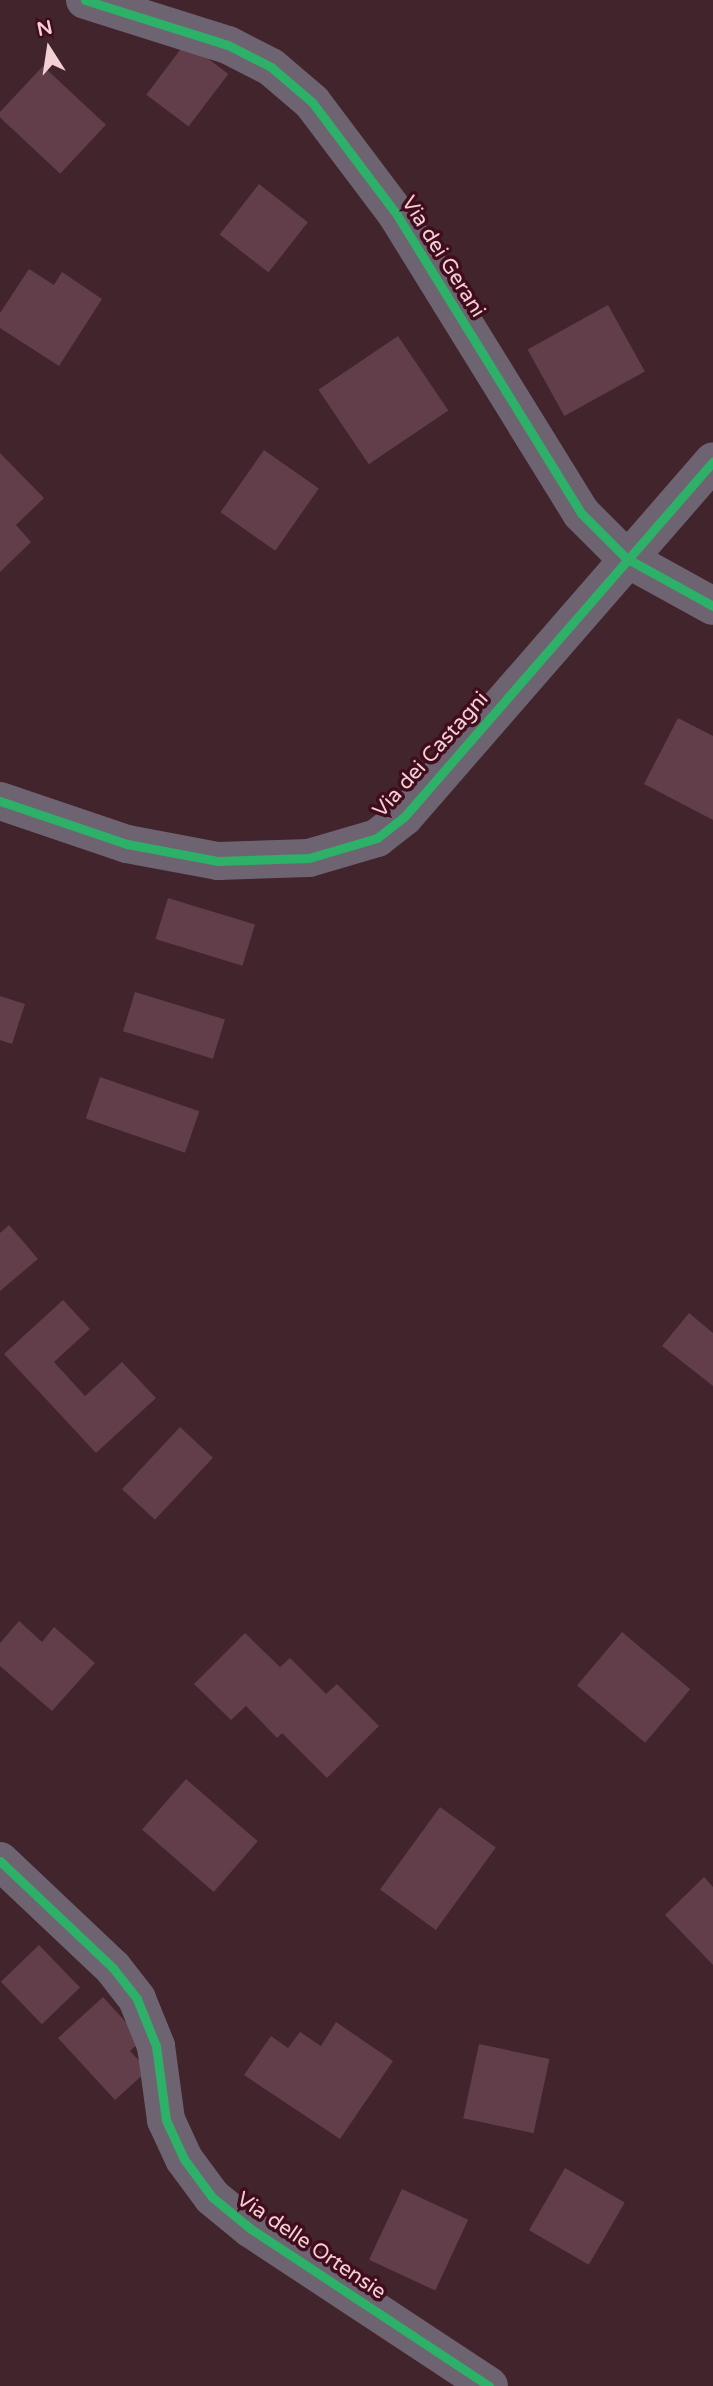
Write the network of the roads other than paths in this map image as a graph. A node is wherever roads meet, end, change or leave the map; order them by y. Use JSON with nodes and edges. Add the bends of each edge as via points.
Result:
{"nodes":[{"id":1,"x":85,"y":0,"type":"edge"},
{"id":2,"x":713,"y":461,"type":"edge"},
{"id":3,"x":626,"y":558,"type":"junction"},
{"id":4,"x":713,"y":606,"type":"edge"},
{"id":5,"x":0,"y":801,"type":"edge"},
{"id":6,"x":0,"y":1861,"type":"edge"},
{"id":7,"x":489,"y":2386,"type":"edge"}],
"edges":[{"from":1,"to":3,"type":"street","name":"Via dei Gerani","via":[[228,45],[271,67],[312,102],[397,215],[570,498],[592,527]]},
{"from":2,"to":3,"type":"street","name":"Via dei Castagni"},
{"from":3,"to":4,"type":"street","name":"Via dei Gerani"},
{"from":3,"to":5,"type":"street","name":"Via dei Castagni","via":[[404,817],[364,844],[289,860],[202,859],[127,844]]},
{"from":6,"to":7,"type":"street","name":"Via delle Ortensie","via":[[118,1974],[137,1998],[156,2046],[166,2120],[184,2159],[212,2197],[251,2229]]}]}
